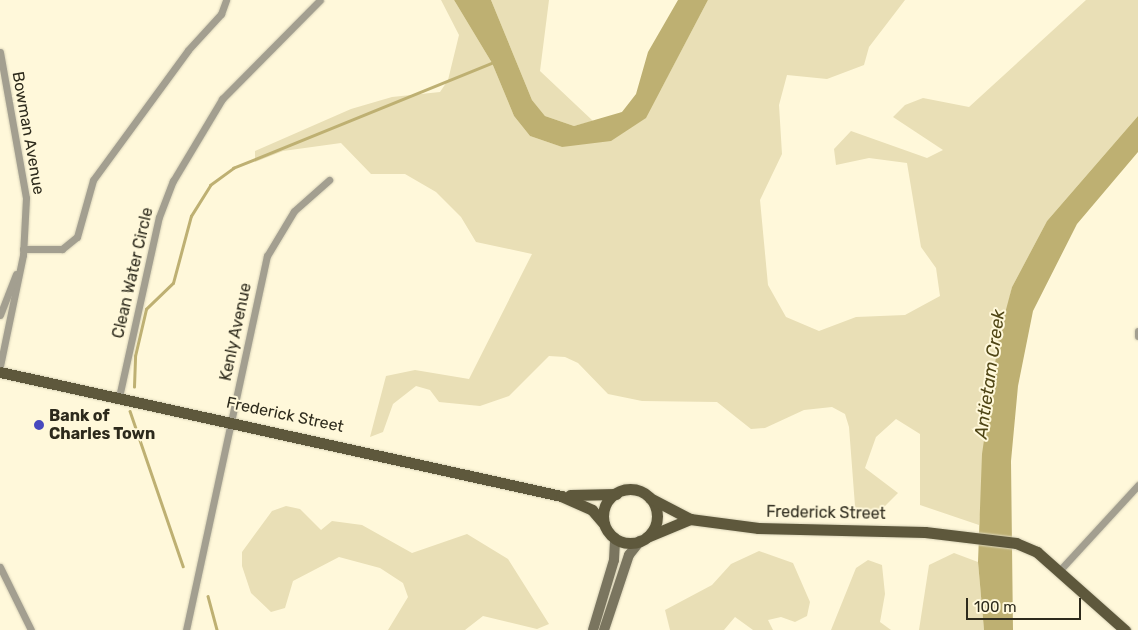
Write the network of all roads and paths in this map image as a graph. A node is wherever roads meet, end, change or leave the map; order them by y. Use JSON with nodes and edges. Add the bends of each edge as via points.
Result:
{"nodes":[{"id":1,"x":226,"y":0,"type":"edge"},
{"id":2,"x":320,"y":0,"type":"edge"},
{"id":3,"x":0,"y":52,"type":"edge"},
{"id":4,"x":330,"y":180,"type":"dead end"},
{"id":5,"x":23,"y":252,"type":"junction"},
{"id":6,"x":0,"y":316,"type":"edge"},
{"id":7,"x":0,"y":366,"type":"edge"},
{"id":8,"x":0,"y":372,"type":"edge"},
{"id":9,"x":119,"y":397,"type":"junction"},
{"id":10,"x":231,"y":420,"type":"junction"},
{"id":11,"x":1138,"y":485,"type":"edge"},
{"id":12,"x":617,"y":493,"type":"junction"},
{"id":13,"x":561,"y":496,"type":"junction"},
{"id":14,"x":650,"y":498,"type":"junction"},
{"id":15,"x":690,"y":520,"type":"junction"},
{"id":16,"x":604,"y":524,"type":"junction"},
{"id":17,"x":615,"y":538,"type":"junction"},
{"id":18,"x":644,"y":539,"type":"junction"},
{"id":19,"x":0,"y":567,"type":"edge"},
{"id":20,"x":1060,"y":571,"type":"junction"},
{"id":21,"x":31,"y":630,"type":"edge"},
{"id":22,"x":186,"y":630,"type":"edge"},
{"id":23,"x":593,"y":630,"type":"edge"},
{"id":24,"x":604,"y":630,"type":"edge"},
{"id":25,"x":1125,"y":630,"type":"edge"}],
"edges":[{"from":1,"to":5,"type":"street","via":[[220,14],[188,50],[93,180],[77,237],[62,249]]},
{"from":2,"to":9,"type":"street","name":"Clean Water Circle","via":[[222,99],[173,182],[159,217]]},
{"from":3,"to":5,"type":"street","name":"Bowman Avenue","via":[[23,175]]},
{"from":4,"to":10,"type":"street","name":"Kenly Avenue","via":[[294,211],[267,256]]},
{"from":5,"to":6,"type":"street"},
{"from":5,"to":7,"type":"street","name":"Bowman Avenue"},
{"from":8,"to":9,"type":"main road","name":"Frederick Street"},
{"from":9,"to":10,"type":"main road","name":"Frederick Street"},
{"from":10,"to":13,"type":"main road","name":"Frederick Street"},
{"from":10,"to":22,"type":"street","name":"Kenly Avenue"},
{"from":11,"to":20,"type":"street"},
{"from":12,"to":13,"type":"main road","name":"Frederick Street","via":[[586,498]]},
{"from":12,"to":14,"type":"main road","via":[[634,490]]},
{"from":12,"to":16,"type":"main road","via":[[605,506]]},
{"from":13,"to":16,"type":"main road","name":"Frederick Street","via":[[592,510]]},
{"from":14,"to":15,"type":"main road","name":"Frederick Street"},
{"from":14,"to":18,"type":"main road","via":[[657,518]]},
{"from":15,"to":18,"type":"main road","name":"Frederick Street"},
{"from":15,"to":20,"type":"main road","name":"Frederick Street","via":[[787,530],[962,535],[1016,542]]},
{"from":16,"to":17,"type":"main road"},
{"from":17,"to":18,"type":"main road"},
{"from":17,"to":23,"type":"main road","via":[[614,560]]},
{"from":18,"to":24,"type":"main road","via":[[629,555]]},
{"from":19,"to":21,"type":"street"},
{"from":20,"to":25,"type":"main road"}]}
